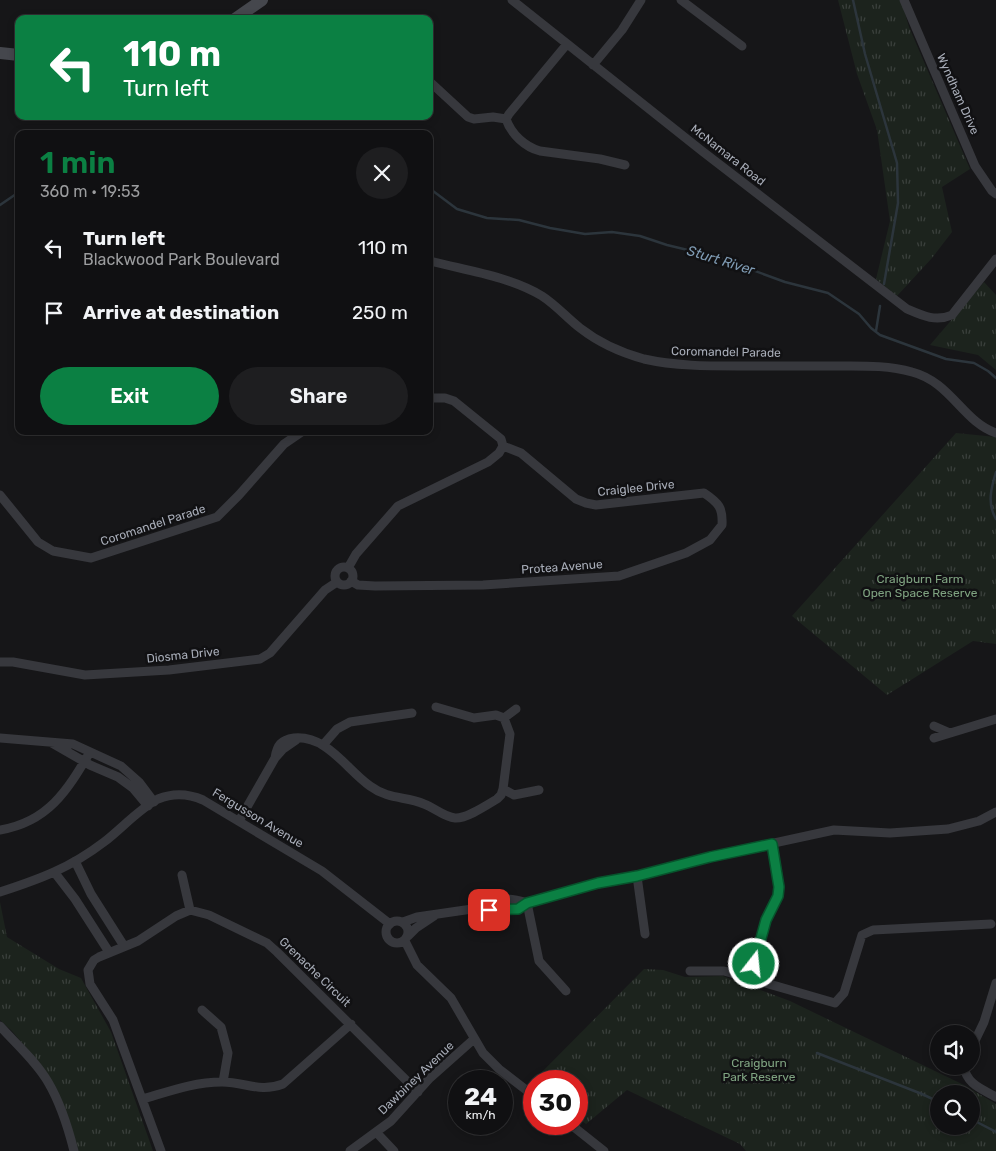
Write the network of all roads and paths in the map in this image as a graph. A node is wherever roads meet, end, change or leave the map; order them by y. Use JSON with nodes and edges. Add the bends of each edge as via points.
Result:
{"nodes":[{"id":1,"x":262,"y":0,"type":"edge"},
{"id":2,"x":512,"y":0,"type":"edge"},
{"id":3,"x":641,"y":0,"type":"edge"},
{"id":4,"x":681,"y":0,"type":"edge"},
{"id":5,"x":904,"y":0,"type":"edge"},
{"id":6,"x":241,"y":15,"type":"edge"},
{"id":7,"x":567,"y":44,"type":"junction"},
{"id":8,"x":742,"y":46,"type":"dead end"},
{"id":9,"x":0,"y":53,"type":"edge"},
{"id":10,"x":15,"y":55,"type":"edge"},
{"id":11,"x":593,"y":65,"type":"junction"},
{"id":12,"x":433,"y":86,"type":"edge"},
{"id":13,"x":506,"y":119,"type":"junction"},
{"id":14,"x":625,"y":165,"type":"dead end"},
{"id":15,"x":996,"y":194,"type":"edge"},
{"id":16,"x":996,"y":259,"type":"edge"},
{"id":17,"x":433,"y":262,"type":"edge"},
{"id":18,"x":433,"y":398,"type":"edge"},
{"id":19,"x":996,"y":433,"type":"edge"},
{"id":20,"x":297,"y":435,"type":"edge"},
{"id":21,"x":503,"y":446,"type":"junction"},
{"id":22,"x":704,"y":493,"type":"joint"},
{"id":23,"x":0,"y":495,"type":"edge"},
{"id":24,"x":348,"y":568,"type":"junction"},
{"id":25,"x":351,"y":581,"type":"junction"},
{"id":26,"x":337,"y":582,"type":"junction"},
{"id":27,"x":0,"y":662,"type":"edge"},
{"id":28,"x":436,"y":707,"type":"dead end"},
{"id":29,"x":516,"y":709,"type":"dead end"},
{"id":30,"x":412,"y":713,"type":"dead end"},
{"id":31,"x":504,"y":718,"type":"junction"},
{"id":32,"x":996,"y":719,"type":"edge"},
{"id":33,"x":934,"y":726,"type":"dead end"},
{"id":34,"x":950,"y":733,"type":"junction"},
{"id":35,"x":0,"y":738,"type":"edge"},
{"id":36,"x":934,"y":738,"type":"dead end"},
{"id":37,"x":51,"y":742,"type":"junction"},
{"id":38,"x":323,"y":745,"type":"junction"},
{"id":39,"x":90,"y":752,"type":"junction"},
{"id":40,"x":84,"y":762,"type":"junction"},
{"id":41,"x":503,"y":790,"type":"junction"},
{"id":42,"x":539,"y":790,"type":"dead end"},
{"id":43,"x":151,"y":804,"type":"junction"},
{"id":44,"x":996,"y":812,"type":"edge"},
{"id":45,"x":240,"y":821,"type":"junction"},
{"id":46,"x":0,"y":830,"type":"edge"},
{"id":47,"x":772,"y":844,"type":"junction"},
{"id":48,"x":75,"y":861,"type":"junction"},
{"id":49,"x":55,"y":873,"type":"junction"},
{"id":50,"x":182,"y":875,"type":"dead end"},
{"id":51,"x":637,"y":876,"type":"junction"},
{"id":52,"x":0,"y":892,"type":"edge"},
{"id":53,"x":527,"y":903,"type":"junction"},
{"id":54,"x":190,"y":910,"type":"junction"},
{"id":55,"x":434,"y":916,"type":"junction"},
{"id":56,"x":404,"y":922,"type":"junction"},
{"id":57,"x":390,"y":924,"type":"junction"},
{"id":58,"x":991,"y":924,"type":"dead end"},
{"id":59,"x":979,"y":925,"type":"junction"},
{"id":60,"x":645,"y":934,"type":"dead end"},
{"id":61,"x":980,"y":935,"type":"dead end"},
{"id":62,"x":406,"y":938,"type":"junction"},
{"id":63,"x":124,"y":946,"type":"junction"},
{"id":64,"x":109,"y":952,"type":"junction"},
{"id":65,"x":690,"y":971,"type":"dead end"},
{"id":66,"x":750,"y":979,"type":"junction"},
{"id":67,"x":996,"y":983,"type":"edge"},
{"id":68,"x":566,"y":991,"type":"dead end"},
{"id":69,"x":202,"y":1010,"type":"dead end"},
{"id":70,"x":350,"y":1024,"type":"junction"},
{"id":71,"x":0,"y":1026,"type":"edge"},
{"id":72,"x":980,"y":1030,"type":"edge"},
{"id":73,"x":474,"y":1039,"type":"junction"},
{"id":74,"x":965,"y":1075,"type":"edge"},
{"id":75,"x":223,"y":1082,"type":"junction"},
{"id":76,"x":523,"y":1088,"type":"edge"},
{"id":77,"x":418,"y":1092,"type":"junction"},
{"id":78,"x":996,"y":1097,"type":"edge"},
{"id":79,"x":143,"y":1099,"type":"junction"},
{"id":80,"x":376,"y":1132,"type":"junction"},
{"id":81,"x":584,"y":1135,"type":"edge"},
{"id":82,"x":74,"y":1151,"type":"edge"},
{"id":83,"x":161,"y":1151,"type":"edge"},
{"id":84,"x":350,"y":1151,"type":"edge"},
{"id":85,"x":394,"y":1151,"type":"edge"},
{"id":86,"x":604,"y":1151,"type":"edge"}],
"edges":[{"from":1,"to":6,"type":"main road"},
{"from":2,"to":7,"type":"street","name":"McNamara Road"},
{"from":3,"to":11,"type":"street","via":[[622,30]]},
{"from":4,"to":8,"type":"street"},
{"from":5,"to":15,"type":"street","name":"Wyndham Drive","via":[[976,166]]},
{"from":7,"to":11,"type":"street","name":"McNamara Road"},
{"from":7,"to":13,"type":"street"},
{"from":9,"to":10,"type":"main road"},
{"from":11,"to":16,"type":"street","name":"McNamara Road","via":[[907,310],[934,319],[952,314]]},
{"from":12,"to":13,"type":"street","via":[[468,117]]},
{"from":13,"to":14,"type":"street","via":[[509,129],[531,148]]},
{"from":17,"to":19,"type":"street","name":"Coromandel Parade","via":[[528,289],[544,297],[597,339],[644,358],[704,366],[864,366],[914,372],[938,383],[981,425]]},
{"from":18,"to":21,"type":"street","name":"Craiglee Drive","via":[[454,401],[501,439]]},
{"from":20,"to":23,"type":"street","name":"Coromandel Parade","via":[[284,444],[217,517],[91,558],[53,551],[38,542]]},
{"from":21,"to":22,"type":"street","name":"Craiglee Drive","via":[[521,453],[576,499],[586,503],[596,505]]},
{"from":21,"to":24,"type":"street","via":[[488,462],[398,506],[356,554]]},
{"from":22,"to":25,"type":"street","name":"Protea Avenue","via":[[714,500],[723,516],[722,526],[710,540],[619,576],[483,585],[375,586]]},
{"from":24,"to":25,"type":"street"},
{"from":24,"to":26,"type":"street","via":[[337,569]]},
{"from":25,"to":26,"type":"street","via":[[346,584]]},
{"from":26,"to":27,"type":"street","name":"Diosma Drive","via":[[325,590],[270,653],[260,659],[169,670],[85,675]]},
{"from":28,"to":31,"type":"street","via":[[474,718],[496,715]]},
{"from":29,"to":31,"type":"street"},
{"from":30,"to":38,"type":"street","via":[[350,722],[337,729]]},
{"from":31,"to":41,"type":"street","via":[[510,734]]},
{"from":32,"to":34,"type":"street"},
{"from":33,"to":34,"type":"street"},
{"from":34,"to":36,"type":"street"},
{"from":35,"to":37,"type":"street"},
{"from":37,"to":39,"type":"street","via":[[73,744]]},
{"from":37,"to":40,"type":"street"},
{"from":38,"to":41,"type":"street","via":[[370,786],[390,796],[423,803],[456,818],[497,799]]},
{"from":38,"to":45,"type":"street","via":[[309,739],[283,741]]},
{"from":39,"to":40,"type":"street"},
{"from":39,"to":43,"type":"street","via":[[131,773]]},
{"from":40,"to":43,"type":"street","via":[[118,777]]},
{"from":40,"to":46,"type":"street","via":[[68,790],[55,804],[26,823]]},
{"from":41,"to":42,"type":"street","via":[[514,795]]},
{"from":43,"to":45,"type":"street","name":"Fergusson Avenue","via":[[167,796],[192,796]]},
{"from":43,"to":48,"type":"street","name":"Fergusson Avenue","via":[[105,842]]},
{"from":44,"to":47,"type":"street","via":[[979,821],[948,829],[890,833],[834,830]]},
{"from":45,"to":57,"type":"street","name":"Fergusson Avenue","via":[[322,870]]},
{"from":47,"to":51,"type":"street"},
{"from":47,"to":66,"type":"street","via":[[778,896],[766,920]]},
{"from":48,"to":49,"type":"street","name":"Fergusson Avenue"},
{"from":48,"to":63,"type":"street","via":[[91,894]]},
{"from":49,"to":52,"type":"street","name":"Fergusson Avenue"},
{"from":49,"to":64,"type":"street"},
{"from":50,"to":54,"type":"street"},
{"from":51,"to":53,"type":"street"},
{"from":51,"to":60,"type":"street"},
{"from":53,"to":55,"type":"street","via":[[500,899],[479,908]]},
{"from":53,"to":68,"type":"street","via":[[539,961]]},
{"from":54,"to":63,"type":"street"},
{"from":54,"to":70,"type":"street","name":"Grenache Circuit","via":[[209,915],[267,943]]},
{"from":55,"to":56,"type":"street"},
{"from":55,"to":62,"type":"street"},
{"from":56,"to":57,"type":"street"},
{"from":56,"to":62,"type":"street","via":[[408,928]]},
{"from":57,"to":62,"type":"street","via":[[386,930],[388,938],[401,942]]},
{"from":58,"to":59,"type":"street"},
{"from":59,"to":61,"type":"street"},
{"from":59,"to":66,"type":"street","via":[[874,930],[862,935],[844,993],[835,1003]]},
{"from":62,"to":73,"type":"street","via":[[417,965],[451,998]]},
{"from":63,"to":64,"type":"street"},
{"from":64,"to":79,"type":"street","via":[[94,960],[88,970],[88,978],[113,1020]]},
{"from":65,"to":66,"type":"street","via":[[724,971]]},
{"from":67,"to":72,"type":"street"},
{"from":69,"to":75,"type":"street","via":[[220,1027],[228,1053]]},
{"from":70,"to":75,"type":"street","via":[[283,1084],[263,1089]]},
{"from":70,"to":77,"type":"street","name":"Grenache Circuit"},
{"from":71,"to":82,"type":"street","via":[[48,1082],[62,1109]]},
{"from":73,"to":76,"type":"street","via":[[499,1069]]},
{"from":73,"to":77,"type":"street","name":"Dawbiney Avenue"},
{"from":74,"to":78,"type":"street","via":[[969,1081]]},
{"from":75,"to":79,"type":"street","via":[[197,1082]]},
{"from":77,"to":80,"type":"street","name":"Dawbiney Avenue","via":[[392,1121]]},
{"from":79,"to":83,"type":"street"},
{"from":80,"to":84,"type":"street","name":"Dawbiney Avenue"},
{"from":80,"to":85,"type":"street"},
{"from":81,"to":86,"type":"street"}]}
